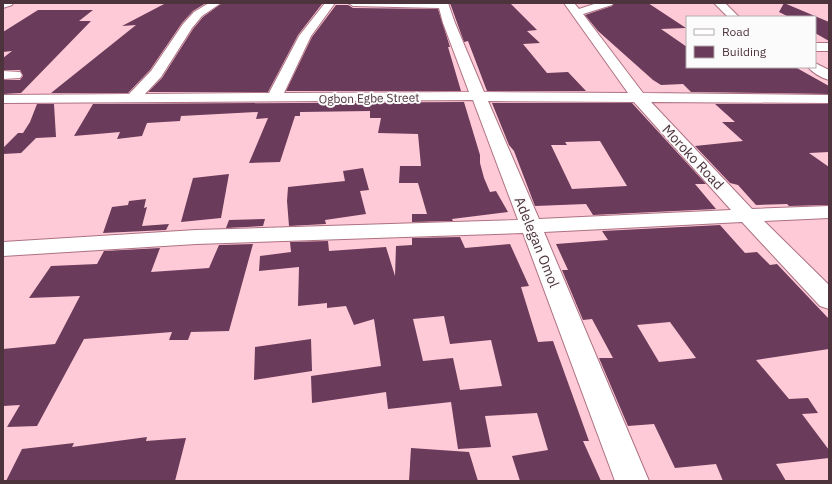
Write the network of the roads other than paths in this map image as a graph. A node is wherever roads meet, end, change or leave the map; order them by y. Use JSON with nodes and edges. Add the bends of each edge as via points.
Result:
{"nodes":[{"id":1,"x":8,"y":3,"type":"edge"},
{"id":2,"x":216,"y":3,"type":"edge"},
{"id":3,"x":330,"y":3,"type":"edge"},
{"id":4,"x":353,"y":3,"type":"edge"},
{"id":5,"x":608,"y":3,"type":"edge"},
{"id":6,"x":719,"y":3,"type":"edge"},
{"id":7,"x":443,"y":4,"type":"edge"},
{"id":8,"x":3,"y":5,"type":"edge"},
{"id":9,"x":572,"y":8,"type":"edge"},
{"id":10,"x":733,"y":16,"type":"edge"},
{"id":11,"x":816,"y":47,"type":"edge"},
{"id":12,"x":829,"y":47,"type":"edge"},
{"id":13,"x":816,"y":68,"type":"edge"},
{"id":14,"x":829,"y":76,"type":"edge"},
{"id":15,"x":478,"y":96,"type":"junction"},
{"id":16,"x":274,"y":98,"type":"junction"},
{"id":17,"x":639,"y":98,"type":"junction"},
{"id":18,"x":3,"y":99,"type":"edge"},
{"id":19,"x":132,"y":99,"type":"junction"},
{"id":20,"x":829,"y":99,"type":"edge"},
{"id":21,"x":829,"y":212,"type":"edge"},
{"id":22,"x":747,"y":216,"type":"junction"},
{"id":23,"x":531,"y":226,"type":"junction"},
{"id":24,"x":13,"y":249,"type":"edge"},
{"id":25,"x":829,"y":300,"type":"edge"},
{"id":26,"x":632,"y":481,"type":"edge"}],
"edges":[{"from":1,"to":8,"type":"street"},
{"from":2,"to":19,"type":"street","via":[[198,14],[187,26],[156,74]]},
{"from":3,"to":16,"type":"street","via":[[311,26],[292,58]]},
{"from":4,"to":7,"type":"street"},
{"from":5,"to":9,"type":"street"},
{"from":6,"to":10,"type":"street"},
{"from":7,"to":15,"type":"street","name":"Adelegan Omol","via":[[448,23]]},
{"from":9,"to":17,"type":"street","name":"Moroko Road"},
{"from":11,"to":12,"type":"street"},
{"from":13,"to":14,"type":"street"},
{"from":15,"to":16,"type":"street","name":"Ogbon Egbe Street"},
{"from":15,"to":17,"type":"street","name":"Ogbon Egbe Street"},
{"from":15,"to":23,"type":"street","name":"Adelegan Omol"},
{"from":16,"to":19,"type":"street","name":"Ogbon Egbe Street"},
{"from":17,"to":20,"type":"street","name":"Ogbon Egbe Street"},
{"from":17,"to":22,"type":"street","name":"Moroko Road"},
{"from":18,"to":19,"type":"street","name":"Ogbon Egbe Street"},
{"from":21,"to":22,"type":"street"},
{"from":22,"to":23,"type":"street"},
{"from":22,"to":25,"type":"street","name":"Moroko Road"},
{"from":23,"to":24,"type":"street","via":[[196,236]]},
{"from":23,"to":26,"type":"street","name":"Adelegan Omol"}]}
